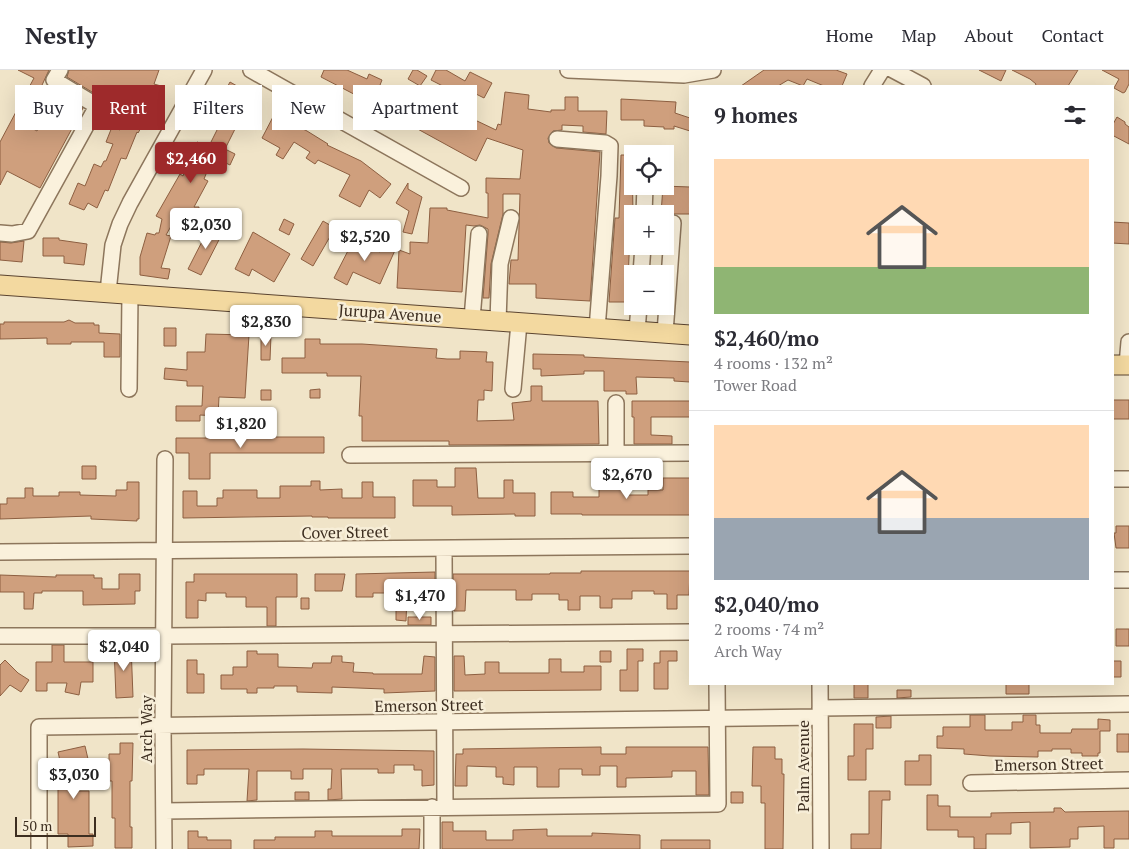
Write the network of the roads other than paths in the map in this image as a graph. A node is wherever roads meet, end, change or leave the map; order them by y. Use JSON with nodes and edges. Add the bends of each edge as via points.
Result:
{"nodes":[{"id":1,"x":60,"y":70,"type":"edge"},
{"id":2,"x":204,"y":70,"type":"edge"},
{"id":3,"x":251,"y":70,"type":"edge"},
{"id":4,"x":568,"y":70,"type":"edge"},
{"id":5,"x":882,"y":70,"type":"edge"},
{"id":6,"x":893,"y":70,"type":"edge"},
{"id":7,"x":709,"y":76,"type":"edge"},
{"id":8,"x":873,"y":85,"type":"edge"},
{"id":9,"x":921,"y":85,"type":"edge"},
{"id":10,"x":557,"y":138,"type":"dead end"},
{"id":11,"x":461,"y":188,"type":"dead end"},
{"id":12,"x":510,"y":218,"type":"dead end"},
{"id":13,"x":0,"y":232,"type":"edge"},
{"id":14,"x":480,"y":234,"type":"dead end"},
{"id":15,"x":671,"y":255,"type":"edge"},
{"id":16,"x":0,"y":285,"type":"edge"},
{"id":17,"x":108,"y":292,"type":"junction"},
{"id":18,"x":130,"y":294,"type":"junction"},
{"id":19,"x":638,"y":315,"type":"edge"},
{"id":20,"x":472,"y":319,"type":"junction"},
{"id":21,"x":498,"y":321,"type":"junction"},
{"id":22,"x":519,"y":323,"type":"junction"},
{"id":23,"x":597,"y":329,"type":"junction"},
{"id":24,"x":637,"y":332,"type":"junction"},
{"id":25,"x":665,"y":334,"type":"junction"},
{"id":26,"x":689,"y":335,"type":"edge"},
{"id":27,"x":1129,"y":342,"type":"edge"},
{"id":28,"x":1123,"y":365,"type":"edge"},
{"id":29,"x":513,"y":389,"type":"dead end"},
{"id":30,"x":129,"y":390,"type":"dead end"},
{"id":31,"x":616,"y":403,"type":"dead end"},
{"id":32,"x":689,"y":453,"type":"edge"},
{"id":33,"x":616,"y":454,"type":"junction"},
{"id":34,"x":350,"y":455,"type":"dead end"},
{"id":35,"x":165,"y":459,"type":"dead end"},
{"id":36,"x":1114,"y":479,"type":"edge"},
{"id":37,"x":1129,"y":479,"type":"edge"},
{"id":38,"x":689,"y":546,"type":"edge"},
{"id":39,"x":444,"y":549,"type":"junction"},
{"id":40,"x":165,"y":551,"type":"junction"},
{"id":41,"x":0,"y":552,"type":"edge"},
{"id":42,"x":1114,"y":580,"type":"edge"},
{"id":43,"x":1129,"y":580,"type":"edge"},
{"id":44,"x":689,"y":632,"type":"edge"},
{"id":45,"x":444,"y":634,"type":"junction"},
{"id":46,"x":0,"y":636,"type":"edge"},
{"id":47,"x":164,"y":636,"type":"junction"},
{"id":48,"x":717,"y":685,"type":"edge"},
{"id":49,"x":820,"y":685,"type":"edge"},
{"id":50,"x":1129,"y":704,"type":"edge"},
{"id":51,"x":820,"y":713,"type":"junction"},
{"id":52,"x":716,"y":719,"type":"junction"},
{"id":53,"x":445,"y":722,"type":"junction"},
{"id":54,"x":163,"y":726,"type":"junction"},
{"id":55,"x":1129,"y":780,"type":"edge"},
{"id":56,"x":971,"y":783,"type":"dead end"},
{"id":57,"x":438,"y":807,"type":"junction"},
{"id":58,"x":164,"y":811,"type":"junction"},
{"id":59,"x":39,"y":849,"type":"edge"},
{"id":60,"x":164,"y":849,"type":"edge"},
{"id":61,"x":432,"y":849,"type":"edge"},
{"id":62,"x":821,"y":849,"type":"edge"}],
"edges":[{"from":1,"to":13,"type":"street","via":[[54,80],[97,106],[28,231]]},
{"from":2,"to":17,"type":"street","via":[[120,224],[113,245]]},
{"from":3,"to":11,"type":"street"},
{"from":4,"to":7,"type":"street"},
{"from":5,"to":8,"type":"street"},
{"from":6,"to":9,"type":"street"},
{"from":10,"to":23,"type":"street","via":[[610,146]]},
{"from":12,"to":21,"type":"street","via":[[500,264]]},
{"from":14,"to":20,"type":"street"},
{"from":15,"to":25,"type":"street"},
{"from":16,"to":17,"type":"main road","name":"Jurupa Avenue"},
{"from":17,"to":18,"type":"main road","name":"Jurupa Avenue"},
{"from":18,"to":20,"type":"main road","name":"Jurupa Avenue"},
{"from":18,"to":30,"type":"street"},
{"from":19,"to":24,"type":"street"},
{"from":20,"to":21,"type":"main road","name":"Jurupa Avenue"},
{"from":21,"to":22,"type":"main road","name":"Jurupa Avenue"},
{"from":22,"to":23,"type":"main road","name":"Jurupa Avenue"},
{"from":22,"to":29,"type":"street"},
{"from":23,"to":24,"type":"main road","name":"Jurupa Avenue"},
{"from":24,"to":25,"type":"main road","name":"Jurupa Avenue"},
{"from":25,"to":26,"type":"main road","name":"Jurupa Avenue"},
{"from":27,"to":28,"type":"street"},
{"from":31,"to":33,"type":"street"},
{"from":32,"to":33,"type":"street"},
{"from":33,"to":34,"type":"street"},
{"from":35,"to":40,"type":"street","name":"Arch Way"},
{"from":36,"to":37,"type":"street"},
{"from":38,"to":39,"type":"street","name":"Cover Street"},
{"from":39,"to":40,"type":"street","name":"Cover Street"},
{"from":39,"to":45,"type":"street"},
{"from":40,"to":41,"type":"street","name":"Cover Street"},
{"from":40,"to":47,"type":"street","name":"Arch Way"},
{"from":42,"to":43,"type":"street"},
{"from":44,"to":45,"type":"street"},
{"from":45,"to":47,"type":"street"},
{"from":45,"to":53,"type":"street"},
{"from":46,"to":47,"type":"street"},
{"from":47,"to":54,"type":"street","name":"Arch Way"},
{"from":48,"to":52,"type":"street"},
{"from":49,"to":51,"type":"street","name":"Palm Avenue"},
{"from":50,"to":51,"type":"street","name":"Emerson Street"},
{"from":51,"to":52,"type":"street","name":"Emerson Street"},
{"from":51,"to":62,"type":"street","name":"Palm Avenue"},
{"from":52,"to":53,"type":"street","name":"Emerson Street"},
{"from":52,"to":57,"type":"street","via":[[718,804]]},
{"from":53,"to":54,"type":"street","name":"Emerson Street"},
{"from":53,"to":57,"type":"street"},
{"from":54,"to":58,"type":"street","name":"Arch Way"},
{"from":54,"to":59,"type":"street","name":"Emerson Street","via":[[40,727]]},
{"from":55,"to":56,"type":"street","name":"Emerson Street"},
{"from":57,"to":58,"type":"street"},
{"from":57,"to":61,"type":"street"},
{"from":58,"to":60,"type":"street","name":"Arch Way"}]}
